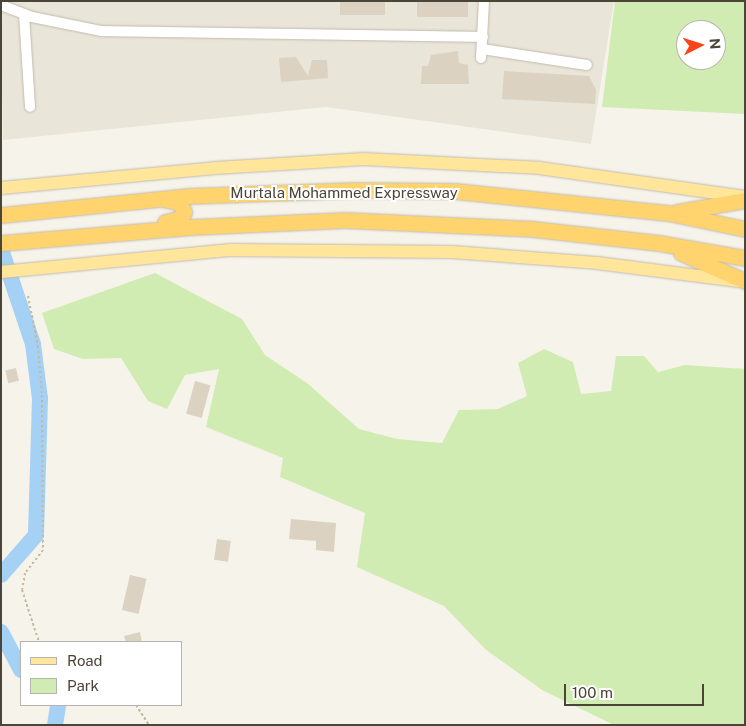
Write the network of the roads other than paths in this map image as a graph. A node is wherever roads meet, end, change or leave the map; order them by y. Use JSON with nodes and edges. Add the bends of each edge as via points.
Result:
{"nodes":[{"id":1,"x":484,"y":1,"type":"edge"},
{"id":2,"x":1,"y":5,"type":"edge"},
{"id":3,"x":24,"y":14,"type":"junction"},
{"id":4,"x":483,"y":37,"type":"junction"},
{"id":5,"x":587,"y":65,"type":"dead end"},
{"id":6,"x":30,"y":107,"type":"dead end"},
{"id":7,"x":7,"y":188,"type":"edge"},
{"id":8,"x":156,"y":199,"type":"junction"},
{"id":9,"x":745,"y":199,"type":"edge"},
{"id":10,"x":668,"y":214,"type":"junction"},
{"id":11,"x":1,"y":216,"type":"edge"},
{"id":12,"x":745,"y":229,"type":"edge"},
{"id":13,"x":122,"y":232,"type":"junction"},
{"id":14,"x":659,"y":243,"type":"junction"},
{"id":15,"x":1,"y":244,"type":"edge"},
{"id":16,"x":745,"y":258,"type":"edge"},
{"id":17,"x":1,"y":272,"type":"edge"},
{"id":18,"x":745,"y":281,"type":"edge"}],
"edges":[{"from":1,"to":4,"type":"street"},
{"from":2,"to":3,"type":"street"},
{"from":3,"to":4,"type":"street","via":[[67,26],[138,33]]},
{"from":3,"to":6,"type":"street"},
{"from":4,"to":5,"type":"street","via":[[482,53]]},
{"from":7,"to":9,"type":"main road","name":"Murtala Mohammed Expressway","via":[[364,159],[540,168]]},
{"from":8,"to":10,"type":"highway","name":"Murtala Mohammed Expressway","via":[[310,191],[455,192]]},
{"from":8,"to":11,"type":"highway","name":"Murtala Mohammed Expressway"},
{"from":8,"to":13,"type":"highway","via":[[179,202],[183,216]]},
{"from":9,"to":10,"type":"highway"},
{"from":10,"to":12,"type":"highway","name":"Murtala Mohammed Expressway"},
{"from":13,"to":14,"type":"highway","name":"Murtala Mohammed Expressway","via":[[345,220],[458,223]]},
{"from":13,"to":15,"type":"highway","name":"Murtala Mohammed Expressway"},
{"from":14,"to":16,"type":"highway","name":"Murtala Mohammed Expressway"},
{"from":14,"to":18,"type":"highway"},
{"from":17,"to":18,"type":"main road","via":[[231,250],[452,252],[597,263]]}]}
